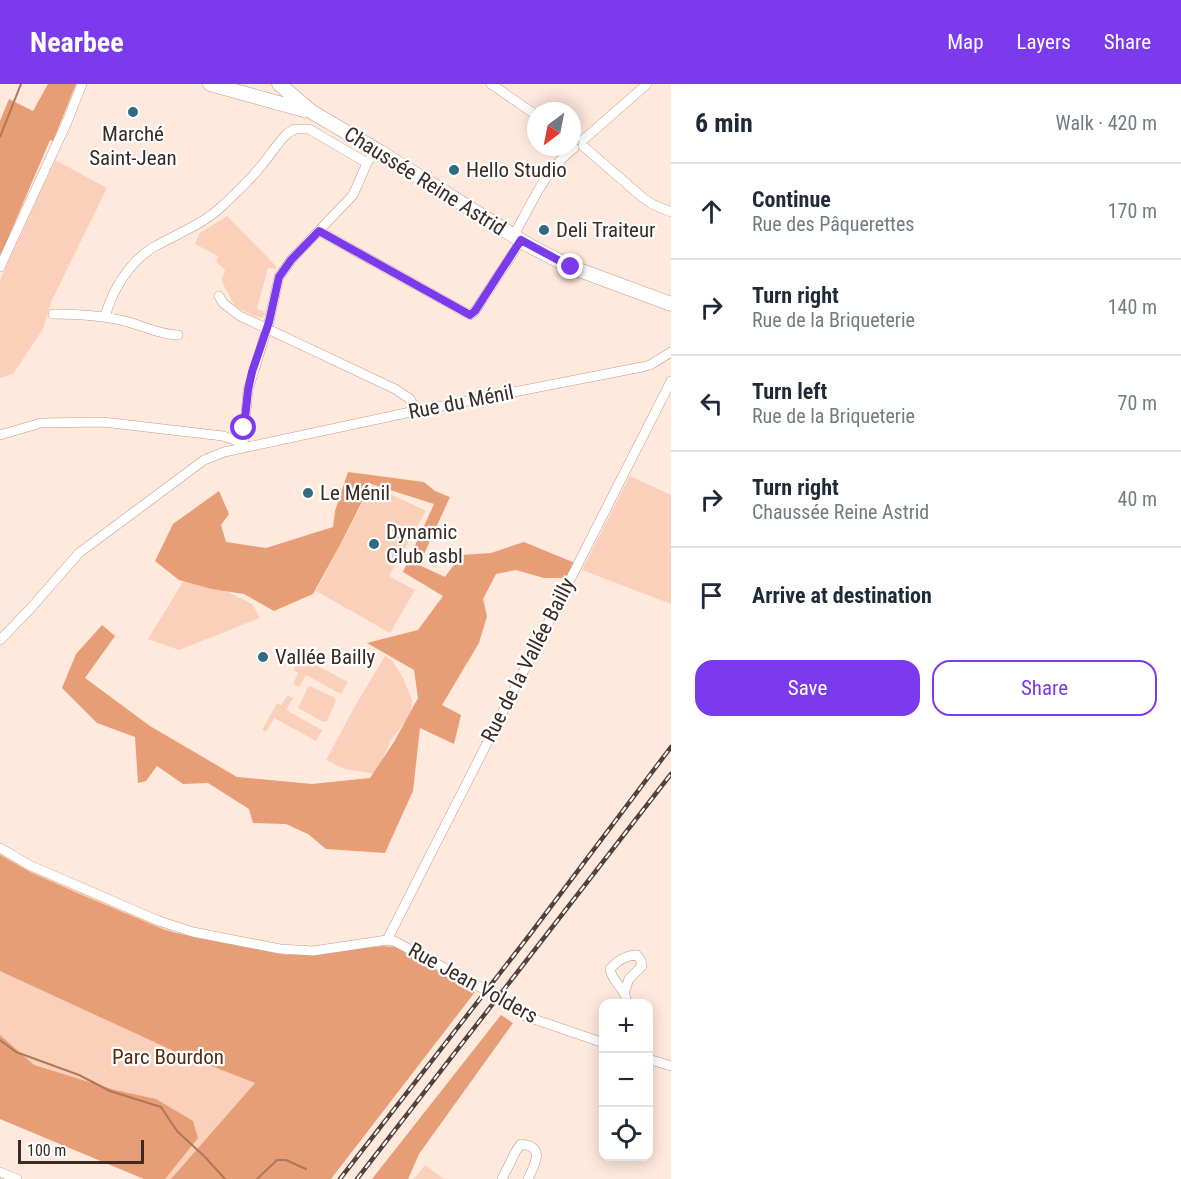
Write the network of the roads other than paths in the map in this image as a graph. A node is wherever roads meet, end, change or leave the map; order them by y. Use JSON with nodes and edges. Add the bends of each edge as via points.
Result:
{"nodes":[{"id":1,"x":82,"y":84,"type":"edge"},
{"id":2,"x":210,"y":84,"type":"edge"},
{"id":3,"x":272,"y":84,"type":"edge"},
{"id":4,"x":279,"y":84,"type":"edge"},
{"id":5,"x":491,"y":84,"type":"edge"},
{"id":6,"x":647,"y":84,"type":"edge"},
{"id":7,"x":252,"y":89,"type":"edge"},
{"id":8,"x":268,"y":99,"type":"junction"},
{"id":9,"x":527,"y":109,"type":"edge"},
{"id":10,"x":312,"y":112,"type":"junction"},
{"id":11,"x":581,"y":138,"type":"edge"},
{"id":12,"x":581,"y":148,"type":"edge"},
{"id":13,"x":376,"y":150,"type":"junction"},
{"id":14,"x":564,"y":156,"type":"edge"},
{"id":15,"x":367,"y":163,"type":"junction"},
{"id":16,"x":671,"y":212,"type":"edge"},
{"id":17,"x":319,"y":231,"type":"junction"},
{"id":18,"x":517,"y":238,"type":"junction"},
{"id":19,"x":0,"y":267,"type":"edge"},
{"id":20,"x":219,"y":296,"type":"dead end"},
{"id":21,"x":671,"y":304,"type":"edge"},
{"id":22,"x":53,"y":314,"type":"dead end"},
{"id":23,"x":105,"y":317,"type":"junction"},
{"id":24,"x":267,"y":328,"type":"junction"},
{"id":25,"x":178,"y":335,"type":"dead end"},
{"id":26,"x":671,"y":352,"type":"edge"},
{"id":27,"x":671,"y":381,"type":"edge"},
{"id":28,"x":416,"y":410,"type":"junction"},
{"id":29,"x":0,"y":435,"type":"edge"},
{"id":30,"x":245,"y":446,"type":"junction"},
{"id":31,"x":0,"y":640,"type":"edge"},
{"id":32,"x":0,"y":848,"type":"edge"},
{"id":33,"x":387,"y":939,"type":"junction"},
{"id":34,"x":624,"y":993,"type":"dead end"},
{"id":35,"x":626,"y":999,"type":"edge"},
{"id":36,"x":599,"y":1042,"type":"edge"},
{"id":37,"x":653,"y":1061,"type":"edge"},
{"id":38,"x":671,"y":1066,"type":"edge"},
{"id":39,"x":0,"y":1172,"type":"edge"},
{"id":40,"x":17,"y":1179,"type":"edge"},
{"id":41,"x":502,"y":1179,"type":"edge"},
{"id":42,"x":528,"y":1179,"type":"edge"}],
"edges":[{"from":1,"to":19,"type":"street"},
{"from":2,"to":7,"type":"main road"},
{"from":3,"to":8,"type":"main road"},
{"from":4,"to":10,"type":"main road"},
{"from":5,"to":9,"type":"street"},
{"from":6,"to":11,"type":"street"},
{"from":7,"to":8,"type":"main road"},
{"from":8,"to":10,"type":"main road"},
{"from":10,"to":13,"type":"main road","name":"Chaussée Reine Astrid"},
{"from":12,"to":16,"type":"street","via":[[642,197]]},
{"from":13,"to":15,"type":"street"},
{"from":13,"to":18,"type":"main road","name":"Chaussée Reine Astrid"},
{"from":14,"to":18,"type":"street","via":[[544,179]]},
{"from":15,"to":17,"type":"street","via":[[353,195]]},
{"from":15,"to":23,"type":"street","via":[[309,129],[288,133],[216,211],[136,261],[115,292]]},
{"from":17,"to":18,"type":"street","via":[[470,315]]},
{"from":17,"to":24,"type":"street","via":[[279,277]]},
{"from":18,"to":21,"type":"main road","name":"Chaussée Reine Astrid","via":[[571,267]]},
{"from":20,"to":24,"type":"street","via":[[231,310]]},
{"from":22,"to":23,"type":"street"},
{"from":23,"to":25,"type":"street"},
{"from":24,"to":28,"type":"street","via":[[395,389],[410,399]]},
{"from":24,"to":30,"type":"street","via":[[248,390]]},
{"from":26,"to":28,"type":"street","name":"Rue du Ménil","via":[[642,367]]},
{"from":27,"to":33,"type":"street","name":"Rue de la Vallée Bailly"},
{"from":28,"to":30,"type":"street","name":"Rue du Ménil"},
{"from":29,"to":30,"type":"street","name":"Rue du Ménil","via":[[41,423],[103,422],[223,436]]},
{"from":30,"to":31,"type":"street","via":[[204,460],[79,553]]},
{"from":32,"to":33,"type":"street","name":"Rue Jean Volders","via":[[29,865],[193,932],[280,949],[313,951]]},
{"from":33,"to":36,"type":"street","name":"Rue Jean Volders","via":[[482,988],[522,1015]]},
{"from":34,"to":35,"type":"street"},
{"from":37,"to":38,"type":"street"},
{"from":39,"to":40,"type":"street"},
{"from":41,"to":42,"type":"street","via":[[521,1144],[534,1148],[537,1154]]}]}
